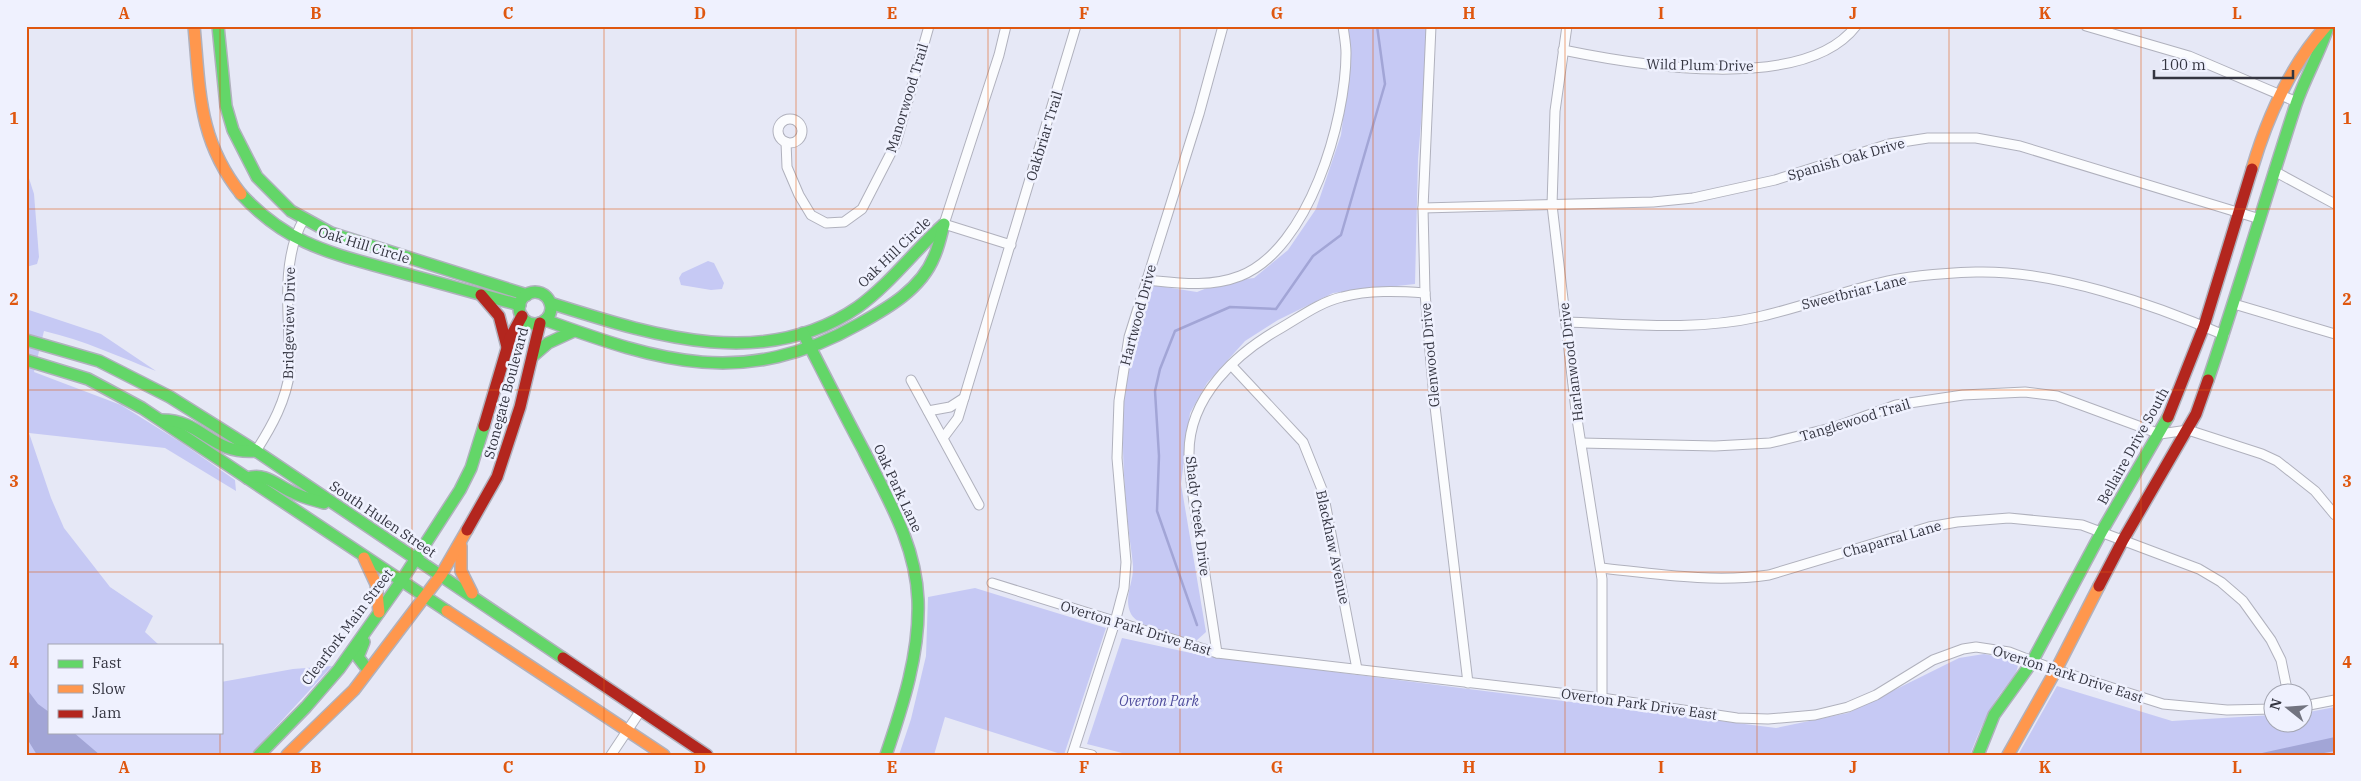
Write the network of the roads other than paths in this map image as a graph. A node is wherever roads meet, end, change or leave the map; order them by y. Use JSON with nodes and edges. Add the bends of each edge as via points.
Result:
{"nodes":[{"id":1,"x":194,"y":26,"type":"edge"},
{"id":2,"x":218,"y":26,"type":"edge"},
{"id":3,"x":929,"y":26,"type":"edge"},
{"id":4,"x":1006,"y":26,"type":"edge"},
{"id":5,"x":1076,"y":26,"type":"edge"},
{"id":6,"x":1223,"y":26,"type":"edge"},
{"id":7,"x":1343,"y":26,"type":"edge"},
{"id":8,"x":1432,"y":26,"type":"edge"},
{"id":9,"x":1567,"y":26,"type":"edge"},
{"id":10,"x":1856,"y":26,"type":"edge"},
{"id":11,"x":2086,"y":26,"type":"edge"},
{"id":12,"x":2327,"y":26,"type":"edge"},
{"id":13,"x":1563,"y":50,"type":"junction"},
{"id":14,"x":2279,"y":95,"type":"junction"},
{"id":15,"x":2297,"y":102,"type":"junction"},
{"id":16,"x":786,"y":142,"type":"dead end"},
{"id":17,"x":2274,"y":171,"type":"junction"},
{"id":18,"x":2335,"y":204,"type":"edge"},
{"id":19,"x":1552,"y":205,"type":"junction"},
{"id":20,"x":1423,"y":208,"type":"junction"},
{"id":21,"x":2238,"y":212,"type":"junction"},
{"id":22,"x":304,"y":219,"type":"junction"},
{"id":23,"x":2260,"y":219,"type":"junction"},
{"id":24,"x":944,"y":224,"type":"junction"},
{"id":25,"x":295,"y":238,"type":"junction"},
{"id":26,"x":1011,"y":245,"type":"junction"},
{"id":27,"x":1146,"y":280,"type":"junction"},
{"id":28,"x":1425,"y":293,"type":"junction"},
{"id":29,"x":482,"y":295,"type":"junction"},
{"id":30,"x":550,"y":303,"type":"junction"},
{"id":31,"x":2234,"y":304,"type":"junction"},
{"id":32,"x":523,"y":305,"type":"junction"},
{"id":33,"x":543,"y":322,"type":"junction"},
{"id":34,"x":1566,"y":322,"type":"junction"},
{"id":35,"x":2204,"y":326,"type":"junction"},
{"id":36,"x":574,"y":331,"type":"junction"},
{"id":37,"x":803,"y":333,"type":"junction"},
{"id":38,"x":2335,"y":334,"type":"edge"},
{"id":39,"x":2224,"y":335,"type":"junction"},
{"id":40,"x":26,"y":340,"type":"edge"},
{"id":41,"x":507,"y":347,"type":"junction"},
{"id":42,"x":810,"y":348,"type":"junction"},
{"id":43,"x":533,"y":356,"type":"junction"},
{"id":44,"x":31,"y":361,"type":"edge"},
{"id":45,"x":1231,"y":365,"type":"junction"},
{"id":46,"x":911,"y":380,"type":"dead end"},
{"id":47,"x":964,"y":398,"type":"junction"},
{"id":48,"x":928,"y":411,"type":"junction"},
{"id":49,"x":161,"y":420,"type":"junction"},
{"id":50,"x":2188,"y":430,"type":"junction"},
{"id":51,"x":2160,"y":434,"type":"junction"},
{"id":52,"x":943,"y":438,"type":"junction"},
{"id":53,"x":1581,"y":443,"type":"junction"},
{"id":54,"x":256,"y":451,"type":"junction"},
{"id":55,"x":247,"y":478,"type":"junction"},
{"id":56,"x":979,"y":505,"type":"dead end"},
{"id":57,"x":346,"y":512,"type":"junction"},
{"id":58,"x":2335,"y":515,"type":"edge"},
{"id":59,"x":2102,"y":531,"type":"junction"},
{"id":60,"x":462,"y":540,"type":"junction"},
{"id":61,"x":2123,"y":540,"type":"junction"},
{"id":62,"x":362,"y":555,"type":"junction"},
{"id":63,"x":416,"y":559,"type":"junction"},
{"id":64,"x":1601,"y":568,"type":"junction"},
{"id":65,"x":441,"y":576,"type":"junction"},
{"id":66,"x":402,"y":580,"type":"junction"},
{"id":67,"x":992,"y":583,"type":"dead end"},
{"id":68,"x":426,"y":596,"type":"junction"},
{"id":69,"x":475,"y":598,"type":"junction"},
{"id":70,"x":379,"y":612,"type":"junction"},
{"id":71,"x":371,"y":622,"type":"junction"},
{"id":72,"x":1116,"y":622,"type":"junction"},
{"id":73,"x":1217,"y":653,"type":"junction"},
{"id":74,"x":2032,"y":662,"type":"junction"},
{"id":75,"x":1357,"y":669,"type":"junction"},
{"id":76,"x":368,"y":670,"type":"junction"},
{"id":77,"x":2056,"y":670,"type":"junction"},
{"id":78,"x":1468,"y":683,"type":"junction"},
{"id":79,"x":2286,"y":684,"type":"edge"},
{"id":80,"x":1602,"y":698,"type":"junction"},
{"id":81,"x":2335,"y":700,"type":"edge"},
{"id":82,"x":2314,"y":704,"type":"edge"},
{"id":83,"x":2264,"y":709,"type":"edge"},
{"id":84,"x":641,"y":710,"type":"junction"},
{"id":85,"x":628,"y":730,"type":"junction"},
{"id":86,"x":1073,"y":753,"type":"edge"},
{"id":87,"x":258,"y":755,"type":"edge"},
{"id":88,"x":287,"y":755,"type":"edge"},
{"id":89,"x":611,"y":755,"type":"edge"},
{"id":90,"x":664,"y":755,"type":"edge"},
{"id":91,"x":707,"y":755,"type":"edge"},
{"id":92,"x":886,"y":755,"type":"edge"},
{"id":93,"x":1092,"y":755,"type":"edge"},
{"id":94,"x":1978,"y":755,"type":"edge"},
{"id":95,"x":2008,"y":755,"type":"edge"}],
"edges":[{"from":1,"to":25,"type":"street","name":"Oak Hill Circle","via":[[198,90],[211,147],[225,174],[242,196],[267,220]]},
{"from":2,"to":22,"type":"street","name":"Oak Hill Circle","via":[[226,106],[233,130],[257,177],[274,196]]},
{"from":3,"to":16,"type":"street","name":"Manorwood Trail","via":[[896,143],[862,209],[844,222],[826,223],[811,215],[787,167]]},
{"from":4,"to":24,"type":"street","name":"Oak Hill Circle"},
{"from":5,"to":26,"type":"street","name":"Oakbriar Trail"},
{"from":6,"to":27,"type":"street","name":"Hartwood Drive","via":[[1199,114]]},
{"from":7,"to":27,"type":"street","via":[[1346,52],[1343,84],[1330,146],[1307,206],[1290,235],[1268,259],[1228,280],[1199,284]]},
{"from":8,"to":20,"type":"street","name":"Glenwood Drive"},
{"from":9,"to":13,"type":"street","name":"Harlanwood Drive"},
{"from":10,"to":13,"type":"street","name":"Wild Plum Drive","via":[[1822,54],[1743,69],[1662,67]]},
{"from":11,"to":14,"type":"street","via":[[2189,56]]},
{"from":12,"to":14,"type":"street","name":"Bellaire Drive South","via":[[2308,46]]},
{"from":12,"to":15,"type":"street","name":"Bellaire Drive South","via":[[2320,52]]},
{"from":13,"to":19,"type":"street","name":"Harlanwood Drive","via":[[1554,120]]},
{"from":14,"to":15,"type":"street"},
{"from":14,"to":21,"type":"street","name":"Bellaire Drive South"},
{"from":15,"to":17,"type":"street","name":"Bellaire Drive South"},
{"from":17,"to":18,"type":"street"},
{"from":17,"to":23,"type":"street","name":"Bellaire Drive South"},
{"from":19,"to":20,"type":"street","name":"Spanish Oak Drive"},
{"from":19,"to":21,"type":"street","name":"Spanish Oak Drive","via":[[1693,198],[1775,180],[1889,144],[1928,138],[1976,138],[2020,146]]},
{"from":19,"to":34,"type":"street","name":"Harlanwood Drive"},
{"from":20,"to":28,"type":"street","name":"Glenwood Drive"},
{"from":21,"to":23,"type":"street","name":"Spanish Oak Drive"},
{"from":21,"to":35,"type":"street","name":"Bellaire Drive South"},
{"from":22,"to":25,"type":"street","name":"Bridgeview Drive"},
{"from":22,"to":32,"type":"street","name":"Oak Hill Circle","via":[[331,233]]},
{"from":23,"to":31,"type":"street","name":"Bellaire Drive South"},
{"from":24,"to":26,"type":"street"},
{"from":24,"to":37,"type":"street","name":"Oak Hill Circle","via":[[920,244],[878,291],[843,317]]},
{"from":24,"to":42,"type":"street","name":"Oak Hill Circle","via":[[933,260],[914,286],[895,304]]},
{"from":25,"to":29,"type":"street","name":"Oak Hill Circle","via":[[320,250]]},
{"from":25,"to":54,"type":"street","name":"Bridgeview Drive","via":[[288,282],[288,384],[282,404]]},
{"from":26,"to":47,"type":"street","name":"Oakbriar Trail"},
{"from":27,"to":72,"type":"street","name":"Hartwood Drive","via":[[1129,337],[1119,401],[1117,458],[1126,562]]},
{"from":28,"to":45,"type":"street","name":"Shady Creek Drive","via":[[1369,292],[1340,297],[1268,335]]},
{"from":28,"to":78,"type":"street","name":"Glenwood Drive","via":[[1434,398]]},
{"from":29,"to":32,"type":"street","name":"Oak Hill Circle"},
{"from":29,"to":41,"type":"street","via":[[499,316]]},
{"from":30,"to":32,"type":"street","via":[[545,296],[533,292]]},
{"from":30,"to":33,"type":"street","via":[[549,315]]},
{"from":30,"to":37,"type":"street","name":"Oak Hill Circle","via":[[667,338],[692,342],[764,342]]},
{"from":31,"to":38,"type":"street"},
{"from":31,"to":39,"type":"street","name":"Bellaire Drive South"},
{"from":32,"to":33,"type":"street","via":[[530,323]]},
{"from":32,"to":41,"type":"street","name":"Stonegate Boulevard"},
{"from":33,"to":36,"type":"street","name":"Oak Hill Circle"},
{"from":33,"to":43,"type":"street","name":"Stonegate Boulevard"},
{"from":34,"to":35,"type":"street","name":"Sweetbriar Lane","via":[[1668,325],[1736,321],[1879,283],[1979,272],[2063,282]]},
{"from":34,"to":53,"type":"street","name":"Harlanwood Drive"},
{"from":35,"to":39,"type":"street","name":"Sweetbriar Lane"},
{"from":35,"to":51,"type":"street","name":"Bellaire Drive South","via":[[2184,383]]},
{"from":36,"to":42,"type":"street","name":"Oak Hill Circle","via":[[663,356],[729,364],[759,361]]},
{"from":36,"to":43,"type":"street","via":[[548,343]]},
{"from":37,"to":42,"type":"street","name":"Oak Park Lane"},
{"from":39,"to":50,"type":"street","name":"Bellaire Drive South"},
{"from":40,"to":54,"type":"street","name":"South Hulen Street","via":[[98,361],[148,384]]},
{"from":41,"to":63,"type":"street","name":"Stonegate Boulevard","via":[[471,468]]},
{"from":42,"to":92,"type":"street","name":"Oak Park Lane","via":[[903,528],[912,562],[918,598],[915,649],[907,689]]},
{"from":43,"to":60,"type":"street","name":"Stonegate Boulevard","via":[[498,477]]},
{"from":44,"to":49,"type":"street","via":[[104,387]]},
{"from":45,"to":73,"type":"street","name":"Shady Creek Drive","via":[[1210,388],[1200,406],[1193,422],[1189,454]]},
{"from":45,"to":75,"type":"street","name":"Blackhaw Avenue","via":[[1303,442],[1313,466],[1323,492]]},
{"from":46,"to":48,"type":"street"},
{"from":47,"to":48,"type":"street","via":[[950,406]]},
{"from":47,"to":52,"type":"street","name":"Oakbriar Trail","via":[[958,418]]},
{"from":48,"to":52,"type":"street"},
{"from":49,"to":54,"type":"street","via":[[172,418],[187,424],[234,453]]},
{"from":49,"to":55,"type":"street"},
{"from":50,"to":51,"type":"street","name":"Tanglewood Trail"},
{"from":50,"to":58,"type":"street","name":"Tanglewood Trail","via":[[2245,447],[2278,462],[2315,491]]},
{"from":50,"to":61,"type":"street","name":"Bellaire Drive South"},
{"from":51,"to":53,"type":"street","name":"Tanglewood Trail","via":[[2057,396],[2025,392],[1963,395],[1896,405],[1835,427],[1770,443],[1715,446]]},
{"from":51,"to":59,"type":"street","name":"Bellaire Drive South"},
{"from":52,"to":56,"type":"street"},
{"from":53,"to":64,"type":"street","name":"Harlanwood Drive"},
{"from":54,"to":57,"type":"street","name":"South Hulen Street"},
{"from":55,"to":57,"type":"street","via":[[255,474],[265,476],[296,495]]},
{"from":55,"to":62,"type":"street"},
{"from":57,"to":63,"type":"street","name":"South Hulen Street"},
{"from":59,"to":61,"type":"street","name":"Chaparral Lane"},
{"from":59,"to":64,"type":"street","name":"Chaparral Lane","via":[[2043,520],[2009,518],[1957,522],[1750,578],[1689,578]]},
{"from":59,"to":74,"type":"street","name":"Bellaire Drive South"},
{"from":60,"to":65,"type":"street","name":"Stonegate Boulevard"},
{"from":60,"to":69,"type":"street","via":[[459,561],[462,579]]},
{"from":61,"to":77,"type":"street","name":"Bellaire Drive South"},
{"from":61,"to":79,"type":"street","name":"Chaparral Lane","via":[[2214,577],[2242,601],[2271,640],[2281,660]]},
{"from":62,"to":66,"type":"street"},
{"from":62,"to":70,"type":"street","via":[[376,580]]},
{"from":63,"to":65,"type":"street","name":"South Hulen Street"},
{"from":63,"to":66,"type":"street","name":"Clearfork Main Street"},
{"from":64,"to":80,"type":"street","name":"Harlanwood Drive"},
{"from":65,"to":68,"type":"street"},
{"from":65,"to":69,"type":"street","name":"South Hulen Street"},
{"from":66,"to":68,"type":"street"},
{"from":66,"to":70,"type":"street","name":"Clearfork Main Street"},
{"from":67,"to":72,"type":"street","name":"Overton Park Drive East"},
{"from":68,"to":76,"type":"street"},
{"from":68,"to":85,"type":"street"},
{"from":69,"to":84,"type":"street","name":"South Hulen Street"},
{"from":70,"to":71,"type":"street","name":"Clearfork Main Street"},
{"from":71,"to":76,"type":"street","via":[[357,657]]},
{"from":71,"to":87,"type":"street","name":"Clearfork Main Street","via":[[339,669]]},
{"from":72,"to":73,"type":"street","name":"Overton Park Drive East"},
{"from":72,"to":86,"type":"street","name":"Hartwood Drive"},
{"from":73,"to":75,"type":"street","name":"Overton Park Drive East"},
{"from":74,"to":77,"type":"street","name":"Overton Park Drive East"},
{"from":74,"to":80,"type":"street","name":"Overton Park Drive East","via":[[2009,652],[1976,647],[1963,649],[1926,663],[1876,695],[1848,707],[1815,715],[1768,719],[1737,718]]},
{"from":74,"to":94,"type":"street","name":"Bellaire Drive South","via":[[1994,715]]},
{"from":75,"to":78,"type":"street","name":"Overton Park Drive East"},
{"from":76,"to":88,"type":"street","via":[[354,690]]},
{"from":77,"to":83,"type":"street","name":"Overton Park Drive East","via":[[2163,704],[2227,710]]},
{"from":77,"to":95,"type":"street","name":"Bellaire Drive South"},
{"from":78,"to":80,"type":"street","name":"Overton Park Drive East"},
{"from":81,"to":82,"type":"street"},
{"from":84,"to":85,"type":"street"},
{"from":84,"to":91,"type":"street","name":"South Hulen Street"},
{"from":85,"to":89,"type":"street"},
{"from":85,"to":90,"type":"street"},
{"from":86,"to":93,"type":"street"}]}
